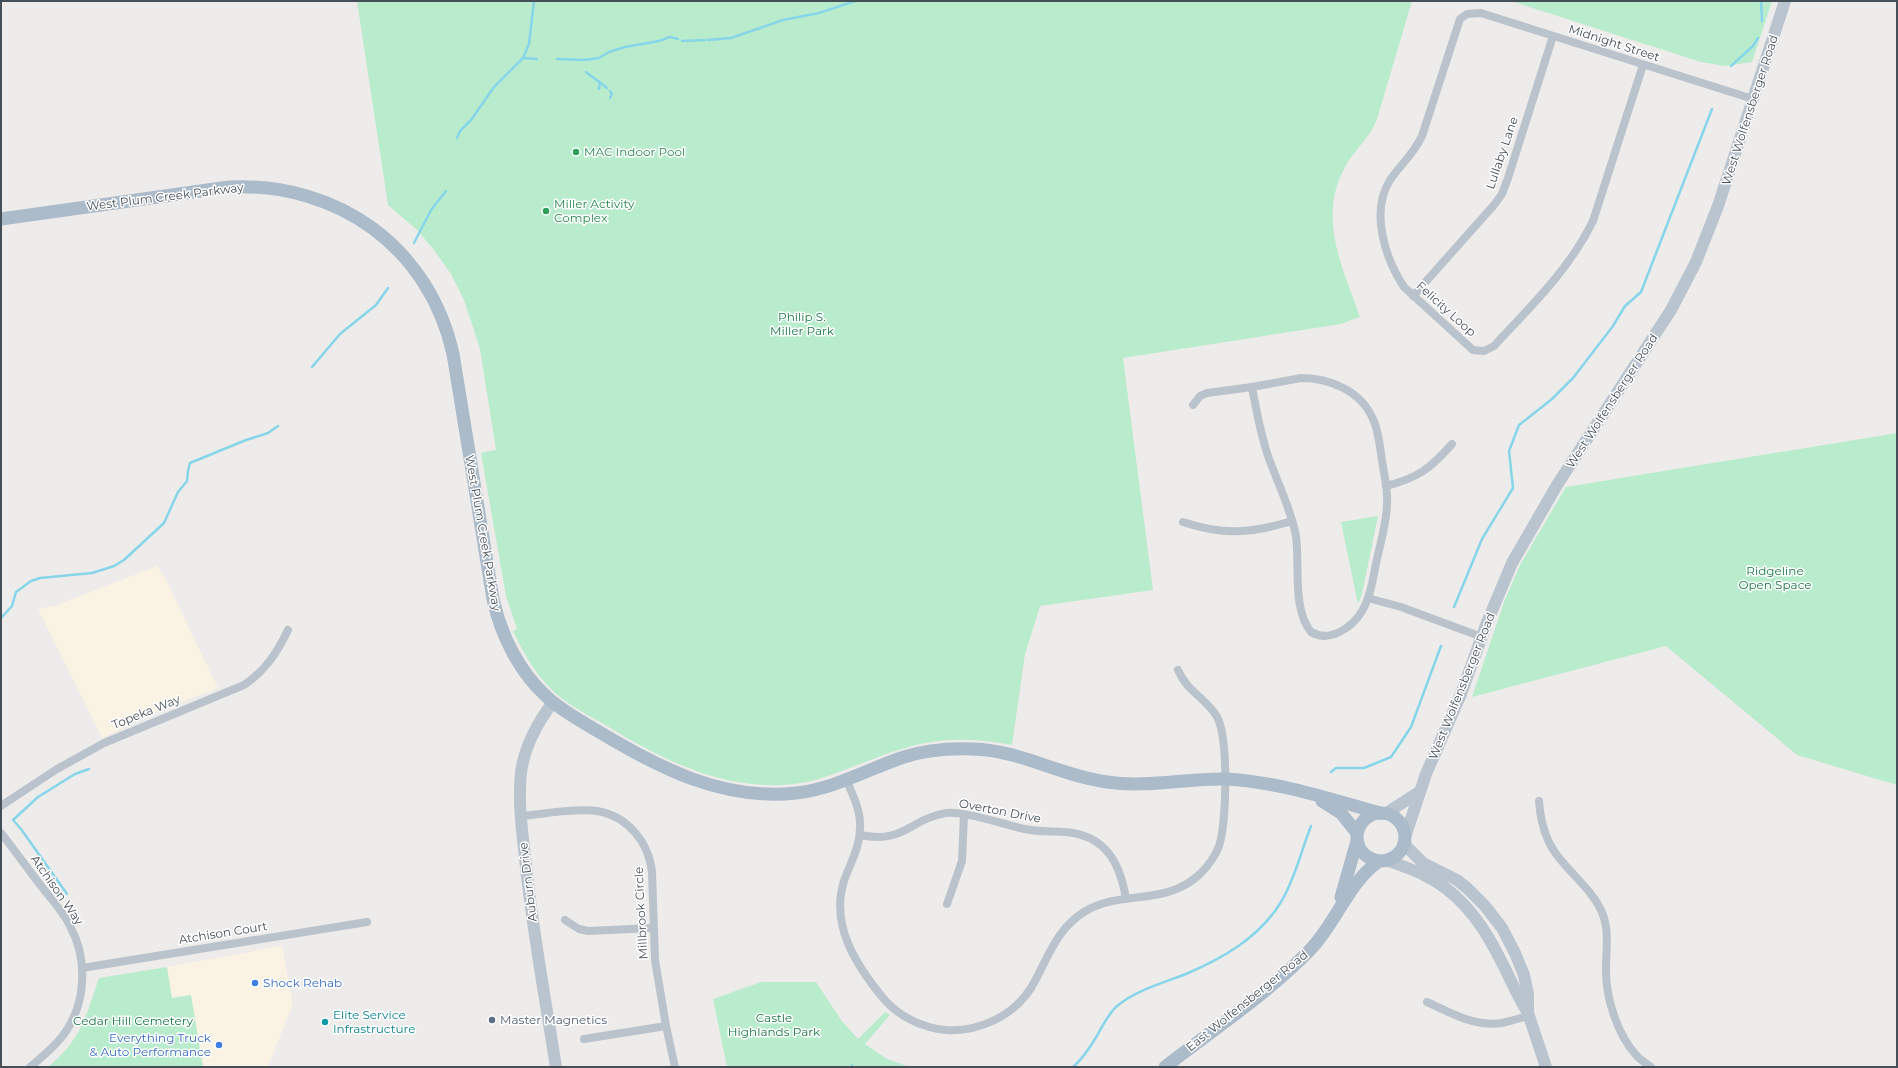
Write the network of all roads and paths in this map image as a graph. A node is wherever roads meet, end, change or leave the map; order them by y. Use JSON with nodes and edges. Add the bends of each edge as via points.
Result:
{"nodes":[{"id":1,"x":1785,"y":1,"type":"edge"},
{"id":2,"x":1467,"y":14,"type":"joint"},
{"id":3,"x":1553,"y":36,"type":"junction"},
{"id":4,"x":1643,"y":65,"type":"junction"},
{"id":5,"x":1753,"y":99,"type":"junction"},
{"id":6,"x":1,"y":219,"type":"edge"},
{"id":7,"x":1413,"y":296,"type":"junction"},
{"id":8,"x":1252,"y":387,"type":"junction"},
{"id":9,"x":1193,"y":405,"type":"dead end"},
{"id":10,"x":1452,"y":444,"type":"dead end"},
{"id":11,"x":1386,"y":486,"type":"junction"},
{"id":12,"x":1292,"y":521,"type":"junction"},
{"id":13,"x":1183,"y":522,"type":"dead end"},
{"id":14,"x":1368,"y":598,"type":"junction"},
{"id":15,"x":288,"y":630,"type":"dead end"},
{"id":16,"x":1482,"y":637,"type":"junction"},
{"id":17,"x":1178,"y":670,"type":"dead end"},
{"id":18,"x":553,"y":702,"type":"junction"},
{"id":19,"x":846,"y":779,"type":"junction"},
{"id":20,"x":1224,"y":779,"type":"junction"},
{"id":21,"x":1419,"y":792,"type":"junction"},
{"id":22,"x":1310,"y":794,"type":"junction"},
{"id":23,"x":1539,"y":801,"type":"dead end"},
{"id":24,"x":1,"y":806,"type":"edge"},
{"id":25,"x":1383,"y":814,"type":"junction"},
{"id":26,"x":964,"y":815,"type":"junction"},
{"id":27,"x":521,"y":816,"type":"junction"},
{"id":28,"x":1,"y":833,"type":"edge"},
{"id":29,"x":860,"y":835,"type":"junction"},
{"id":30,"x":1357,"y":837,"type":"junction"},
{"id":31,"x":1405,"y":840,"type":"junction"},
{"id":32,"x":1383,"y":861,"type":"junction"},
{"id":33,"x":1126,"y":898,"type":"junction"},
{"id":34,"x":947,"y":904,"type":"dead end"},
{"id":35,"x":1338,"y":910,"type":"junction"},
{"id":36,"x":565,"y":920,"type":"dead end"},
{"id":37,"x":367,"y":922,"type":"dead end"},
{"id":38,"x":653,"y":928,"type":"junction"},
{"id":39,"x":82,"y":968,"type":"junction"},
{"id":40,"x":1427,"y":1002,"type":"dead end"},
{"id":41,"x":1529,"y":1014,"type":"junction"},
{"id":42,"x":666,"y":1026,"type":"junction"},
{"id":43,"x":584,"y":1039,"type":"dead end"},
{"id":44,"x":30,"y":1067,"type":"edge"},
{"id":45,"x":556,"y":1067,"type":"edge"},
{"id":46,"x":675,"y":1067,"type":"edge"},
{"id":47,"x":1166,"y":1067,"type":"edge"},
{"id":48,"x":1546,"y":1067,"type":"edge"},
{"id":49,"x":1651,"y":1067,"type":"edge"}],
"edges":[{"from":1,"to":5,"type":"main road","name":"West Wolfensberger Road"},
{"from":2,"to":3,"type":"street","name":"Midnight Street","via":[[1481,14]]},
{"from":2,"to":7,"type":"street","name":"Felicity Loop","via":[[1458,22],[1422,136],[1415,151],[1389,181],[1382,200],[1380,222],[1386,248],[1399,280]]},
{"from":3,"to":4,"type":"street","name":"Midnight Street"},
{"from":3,"to":7,"type":"street","name":"Lullaby Lane","via":[[1502,194]]},
{"from":4,"to":5,"type":"street","name":"Midnight Street"},
{"from":4,"to":7,"type":"street","name":"Felicity Loop","via":[[1593,221],[1584,241],[1563,269],[1494,346],[1484,351],[1473,350]]},
{"from":5,"to":16,"type":"main road","name":"West Wolfensberger Road","via":[[1718,206],[1686,281],[1660,326],[1557,485],[1512,563]]},
{"from":6,"to":18,"type":"main road","name":"West Plum Creek Parkway","via":[[229,188],[260,187],[288,190],[328,202],[350,213],[386,239],[420,277],[445,323],[453,354],[495,610],[518,662],[534,684]]},
{"from":8,"to":9,"type":"street","via":[[1207,393],[1200,396]]},
{"from":8,"to":11,"type":"street","via":[[1316,378],[1342,386],[1373,418]]},
{"from":8,"to":12,"type":"street","via":[[1263,440]]},
{"from":10,"to":11,"type":"street","via":[[1421,474]]},
{"from":11,"to":14,"type":"street","via":[[1388,503]]},
{"from":12,"to":13,"type":"street","via":[[1250,532],[1198,527]]},
{"from":12,"to":14,"type":"street","via":[[1296,536],[1300,602],[1307,627],[1311,632],[1323,636],[1344,629],[1355,620]]},
{"from":14,"to":16,"type":"street","via":[[1401,607]]},
{"from":15,"to":24,"type":"street","name":"Topeka Way","via":[[267,665],[244,685],[104,743],[57,769]]},
{"from":16,"to":21,"type":"main road","name":"West Wolfensberger Road","via":[[1461,694]]},
{"from":17,"to":20,"type":"street","via":[[1188,686],[1219,719],[1225,745]]},
{"from":18,"to":19,"type":"main road","name":"West Plum Creek Parkway","via":[[627,749],[658,765],[709,785],[745,793],[783,794],[814,790]]},
{"from":18,"to":27,"type":"main road","name":"Auburn Drive","via":[[533,736],[524,759],[520,786]]},
{"from":19,"to":20,"type":"main road","name":"West Plum Creek Parkway","via":[[915,754],[958,748],[1006,753],[1105,782],[1137,785]]},
{"from":19,"to":29,"type":"street","via":[[860,818]]},
{"from":20,"to":22,"type":"main road","name":"West Plum Creek Parkway","via":[[1280,786]]},
{"from":20,"to":33,"type":"street","via":[[1223,828],[1219,847],[1209,864],[1195,879],[1177,890],[1156,896]]},
{"from":21,"to":25,"type":"main road"},
{"from":21,"to":31,"type":"main road","name":"West Wolfensberger Road"},
{"from":22,"to":25,"type":"main road","name":"West Plum Creek Parkway"},
{"from":22,"to":30,"type":"main road","name":"West Plum Creek Parkway","via":[[1341,813]]},
{"from":23,"to":49,"type":"street","via":[[1543,828],[1548,841],[1565,865],[1588,890],[1606,923],[1606,979],[1615,1014],[1627,1042]]},
{"from":25,"to":30,"type":"main road","via":[[1365,819]]},
{"from":25,"to":31,"type":"main road","via":[[1399,822]]},
{"from":26,"to":29,"type":"street","name":"Overton Drive","via":[[947,813],[932,817],[891,836],[879,838]]},
{"from":26,"to":33,"type":"street","name":"Overton Drive","via":[[1036,832],[1072,833],[1096,841],[1116,863]]},
{"from":26,"to":34,"type":"street","via":[[962,861]]},
{"from":27,"to":38,"type":"street","name":"Millbrook Circle","via":[[596,811],[611,815],[626,824],[640,838],[651,863]]},
{"from":27,"to":45,"type":"main road","name":"Auburn Drive","via":[[531,908]]},
{"from":28,"to":39,"type":"street","name":"Atchison Way","via":[[69,924],[78,944]]},
{"from":29,"to":33,"type":"street","via":[[856,856],[844,882],[840,902],[845,938],[877,991],[890,1005],[912,1021],[930,1027],[949,1030],[972,1028],[993,1021],[1011,1010],[1031,988],[1050,949],[1068,925],[1091,908]]},
{"from":30,"to":32,"type":"main road","via":[[1360,849],[1365,855]]},
{"from":30,"to":35,"type":"main road","name":"East Wolfensberger Road"},
{"from":31,"to":32,"type":"main road","via":[[1398,854]]},
{"from":31,"to":41,"type":"main road","via":[[1423,863],[1457,880],[1493,916],[1521,965],[1528,994]]},
{"from":32,"to":35,"type":"main road","name":"East Wolfensberger Road","via":[[1363,874]]},
{"from":32,"to":41,"type":"main road","via":[[1424,875],[1457,898],[1485,932],[1500,957],[1517,996]]},
{"from":35,"to":47,"type":"main road","name":"East Wolfensberger Road","via":[[1311,949],[1292,967]]},
{"from":36,"to":38,"type":"street","via":[[579,929],[588,931]]},
{"from":37,"to":39,"type":"street","name":"Atchison Court"},
{"from":38,"to":42,"type":"street","name":"Millbrook Circle","via":[[655,960]]},
{"from":39,"to":44,"type":"street","name":"Atchison Way","via":[[81,993],[69,1027],[57,1043]]},
{"from":40,"to":41,"type":"street","via":[[1463,1019],[1480,1023],[1501,1023]]},
{"from":41,"to":48,"type":"main road"},
{"from":42,"to":43,"type":"street"},
{"from":42,"to":46,"type":"street","name":"Millbrook Circle"}]}
